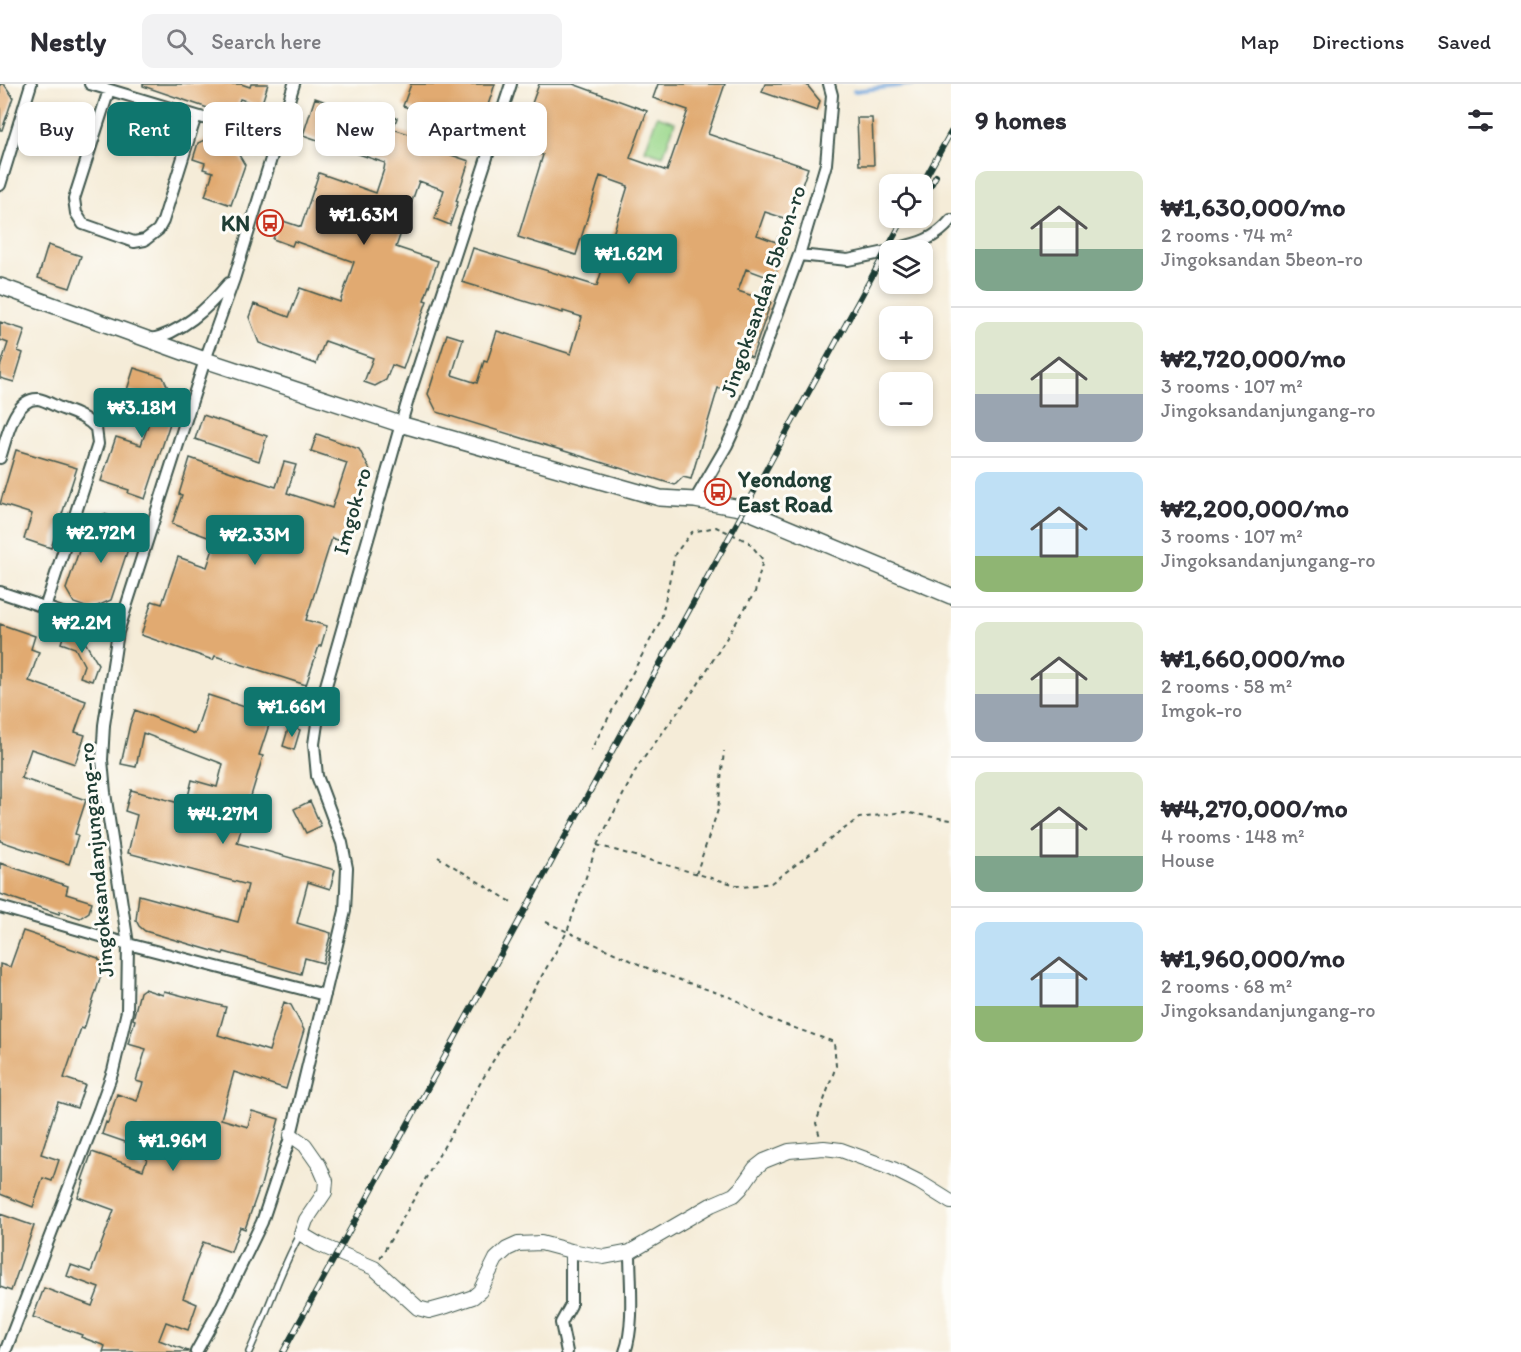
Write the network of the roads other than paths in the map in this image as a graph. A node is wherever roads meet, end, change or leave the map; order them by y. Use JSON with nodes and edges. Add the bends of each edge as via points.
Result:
{"nodes":[{"id":1,"x":31,"y":84,"type":"edge"},
{"id":2,"x":90,"y":84,"type":"edge"},
{"id":3,"x":294,"y":84,"type":"edge"},
{"id":4,"x":511,"y":84,"type":"edge"},
{"id":5,"x":829,"y":84,"type":"edge"},
{"id":6,"x":109,"y":90,"type":"junction"},
{"id":7,"x":289,"y":102,"type":"edge"},
{"id":8,"x":196,"y":116,"type":"junction"},
{"id":9,"x":203,"y":118,"type":"edge"},
{"id":10,"x":272,"y":156,"type":"edge"},
{"id":11,"x":0,"y":185,"type":"edge"},
{"id":12,"x":951,"y":220,"type":"edge"},
{"id":13,"x":927,"y":240,"type":"edge"},
{"id":14,"x":879,"y":253,"type":"edge"},
{"id":15,"x":799,"y":255,"type":"junction"},
{"id":16,"x":234,"y":279,"type":"junction"},
{"id":17,"x":0,"y":286,"type":"edge"},
{"id":18,"x":147,"y":340,"type":"junction"},
{"id":19,"x":205,"y":360,"type":"junction"},
{"id":20,"x":400,"y":424,"type":"junction"},
{"id":21,"x":0,"y":459,"type":"edge"},
{"id":22,"x":695,"y":500,"type":"junction"},
{"id":23,"x":0,"y":592,"type":"edge"},
{"id":24,"x":951,"y":596,"type":"edge"},
{"id":25,"x":45,"y":608,"type":"junction"},
{"id":26,"x":118,"y":632,"type":"junction"},
{"id":27,"x":0,"y":907,"type":"edge"},
{"id":28,"x":128,"y":944,"type":"junction"},
{"id":29,"x":325,"y":995,"type":"junction"},
{"id":30,"x":291,"y":1135,"type":"junction"},
{"id":31,"x":951,"y":1202,"type":"edge"},
{"id":32,"x":301,"y":1234,"type":"junction"},
{"id":33,"x":571,"y":1251,"type":"junction"},
{"id":34,"x":630,"y":1252,"type":"junction"},
{"id":35,"x":5,"y":1352,"type":"edge"},
{"id":36,"x":196,"y":1352,"type":"edge"},
{"id":37,"x":249,"y":1352,"type":"edge"},
{"id":38,"x":567,"y":1352,"type":"edge"},
{"id":39,"x":625,"y":1352,"type":"edge"}],
"edges":[{"from":1,"to":11,"type":"street"},
{"from":2,"to":6,"type":"street"},
{"from":3,"to":7,"type":"street","name":"Jingoksandanjungang-ro"},
{"from":4,"to":20,"type":"street"},
{"from":5,"to":15,"type":"street","name":"Jingoksandan 5beon-ro","via":[[832,95],[826,164]]},
{"from":6,"to":8,"type":"street"},
{"from":6,"to":8,"type":"street","via":[[74,200],[76,213],[83,224],[134,242],[145,240],[163,220]]},
{"from":8,"to":9,"type":"street"},
{"from":10,"to":16,"type":"street","name":"Jingoksandanjungang-ro"},
{"from":12,"to":13,"type":"street"},
{"from":14,"to":15,"type":"street","via":[[848,260]]},
{"from":15,"to":22,"type":"street","name":"Jingoksandan 5beon-ro","via":[[738,421]]},
{"from":16,"to":18,"type":"street","via":[[198,316]]},
{"from":16,"to":19,"type":"street","name":"Jingoksandanjungang-ro"},
{"from":17,"to":18,"type":"main road"},
{"from":18,"to":19,"type":"main road"},
{"from":19,"to":20,"type":"main road"},
{"from":19,"to":26,"type":"street","name":"Jingoksandanjungang-ro"},
{"from":20,"to":22,"type":"main road","via":[[660,498]]},
{"from":20,"to":29,"type":"street","name":"Imgok-ro","via":[[319,710],[314,744],[317,776],[347,868],[345,911]]},
{"from":21,"to":25,"type":"street","via":[[18,409],[31,400],[39,399],[83,417],[96,428],[98,444]]},
{"from":22,"to":24,"type":"main road","via":[[740,508]]},
{"from":23,"to":25,"type":"street"},
{"from":25,"to":26,"type":"street"},
{"from":26,"to":28,"type":"street","name":"Jingoksandanjungang-ro","via":[[102,760]]},
{"from":27,"to":28,"type":"street"},
{"from":28,"to":29,"type":"street"},
{"from":28,"to":35,"type":"street","name":"Jingoksandanjungang-ro","via":[[127,1011],[112,1071]]},
{"from":29,"to":30,"type":"street","name":"Imgok-ro"},
{"from":30,"to":32,"type":"street","via":[[305,1144],[326,1181],[325,1192]]},
{"from":30,"to":36,"type":"street","name":"Imgok-ro","via":[[262,1222]]},
{"from":31,"to":34,"type":"street","via":[[893,1169],[841,1150],[789,1151],[764,1161],[734,1195]]},
{"from":32,"to":33,"type":"street","via":[[374,1268],[418,1308],[429,1311],[473,1297],[496,1259],[518,1244],[541,1243]]},
{"from":32,"to":37,"type":"lane"},
{"from":33,"to":34,"type":"street","via":[[604,1257]]},
{"from":33,"to":38,"type":"street","via":[[571,1305],[561,1323]]},
{"from":34,"to":39,"type":"street","via":[[630,1320]]}]}
